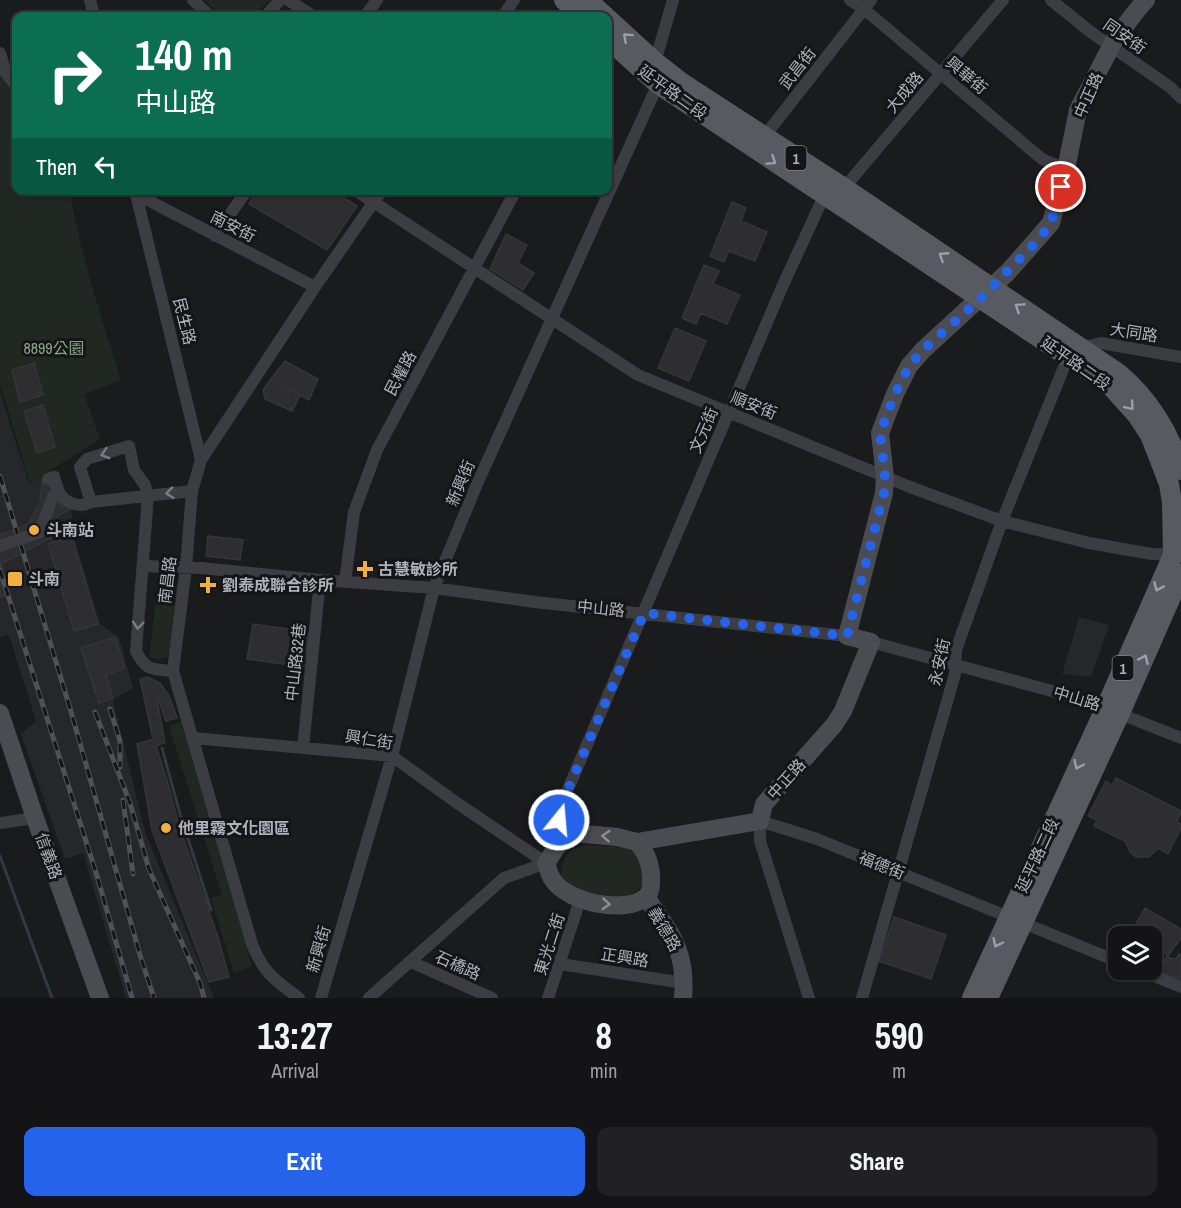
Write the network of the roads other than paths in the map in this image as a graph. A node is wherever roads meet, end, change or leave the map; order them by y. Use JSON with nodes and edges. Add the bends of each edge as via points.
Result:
{"nodes":[{"id":1,"x":193,"y":0,"type":"edge"},
{"id":2,"x":280,"y":0,"type":"edge"},
{"id":3,"x":288,"y":0,"type":"edge"},
{"id":4,"x":564,"y":0,"type":"edge"},
{"id":5,"x":587,"y":0,"type":"edge"},
{"id":6,"x":673,"y":0,"type":"edge"},
{"id":7,"x":850,"y":0,"type":"edge"},
{"id":8,"x":1051,"y":0,"type":"edge"},
{"id":9,"x":1146,"y":0,"type":"edge"},
{"id":10,"x":998,"y":2,"type":"edge"},
{"id":11,"x":867,"y":4,"type":"edge"},
{"id":12,"x":206,"y":12,"type":"edge"},
{"id":13,"x":270,"y":12,"type":"edge"},
{"id":14,"x":307,"y":12,"type":"edge"},
{"id":15,"x":578,"y":12,"type":"edge"},
{"id":16,"x":600,"y":12,"type":"edge"},
{"id":17,"x":612,"y":23,"type":"edge"},
{"id":18,"x":612,"y":43,"type":"edge"},
{"id":19,"x":1111,"y":47,"type":"junction"},
{"id":20,"x":0,"y":53,"type":"edge"},
{"id":21,"x":655,"y":62,"type":"junction"},
{"id":22,"x":940,"y":75,"type":"junction"},
{"id":23,"x":12,"y":81,"type":"edge"},
{"id":24,"x":658,"y":84,"type":"junction"},
{"id":25,"x":1181,"y":98,"type":"edge"},
{"id":26,"x":764,"y":137,"type":"junction"},
{"id":27,"x":740,"y":140,"type":"junction"},
{"id":28,"x":1066,"y":169,"type":"junction"},
{"id":29,"x":612,"y":186,"type":"edge"},
{"id":30,"x":844,"y":188,"type":"junction"},
{"id":31,"x":136,"y":195,"type":"edge"},
{"id":32,"x":140,"y":195,"type":"edge"},
{"id":33,"x":244,"y":195,"type":"edge"},
{"id":34,"x":363,"y":195,"type":"edge"},
{"id":35,"x":379,"y":195,"type":"edge"},
{"id":36,"x":513,"y":195,"type":"edge"},
{"id":37,"x":608,"y":195,"type":"edge"},
{"id":38,"x":824,"y":196,"type":"junction"},
{"id":39,"x":375,"y":202,"type":"junction"},
{"id":40,"x":215,"y":236,"type":"junction"},
{"id":41,"x":475,"y":268,"type":"junction"},
{"id":42,"x":315,"y":287,"type":"junction"},
{"id":43,"x":986,"y":293,"type":"junction"},
{"id":44,"x":552,"y":320,"type":"junction"},
{"id":45,"x":1075,"y":352,"type":"junction"},
{"id":46,"x":1181,"y":357,"type":"edge"},
{"id":47,"x":729,"y":412,"type":"junction"},
{"id":48,"x":201,"y":460,"type":"junction"},
{"id":49,"x":1181,"y":470,"type":"edge"},
{"id":50,"x":885,"y":477,"type":"junction"},
{"id":51,"x":48,"y":478,"type":"dead end"},
{"id":52,"x":192,"y":491,"type":"junction"},
{"id":53,"x":53,"y":496,"type":"dead end"},
{"id":54,"x":148,"y":496,"type":"junction"},
{"id":55,"x":91,"y":502,"type":"junction"},
{"id":56,"x":1002,"y":521,"type":"junction"},
{"id":57,"x":0,"y":546,"type":"edge"},
{"id":58,"x":1177,"y":555,"type":"edge"},
{"id":59,"x":143,"y":566,"type":"junction"},
{"id":60,"x":186,"y":568,"type":"junction"},
{"id":61,"x":1181,"y":574,"type":"edge"},
{"id":62,"x":320,"y":580,"type":"junction"},
{"id":63,"x":345,"y":582,"type":"junction"},
{"id":64,"x":434,"y":588,"type":"junction"},
{"id":65,"x":644,"y":613,"type":"junction"},
{"id":66,"x":847,"y":636,"type":"junction"},
{"id":67,"x":871,"y":642,"type":"junction"},
{"id":68,"x":956,"y":665,"type":"junction"},
{"id":69,"x":173,"y":670,"type":"junction"},
{"id":70,"x":1113,"y":710,"type":"junction"},
{"id":71,"x":0,"y":713,"type":"edge"},
{"id":72,"x":193,"y":738,"type":"junction"},
{"id":73,"x":1181,"y":738,"type":"edge"},
{"id":74,"x":303,"y":748,"type":"junction"},
{"id":75,"x":392,"y":756,"type":"junction"},
{"id":76,"x":35,"y":818,"type":"junction"},
{"id":77,"x":760,"y":821,"type":"junction"},
{"id":78,"x":0,"y":823,"type":"edge"},
{"id":79,"x":574,"y":833,"type":"junction"},
{"id":80,"x":637,"y":842,"type":"junction"},
{"id":81,"x":546,"y":863,"type":"junction"},
{"id":82,"x":900,"y":872,"type":"junction"},
{"id":83,"x":646,"y":897,"type":"junction"},
{"id":84,"x":580,"y":900,"type":"junction"},
{"id":85,"x":1016,"y":919,"type":"junction"},
{"id":86,"x":1108,"y":957,"type":"edge"},
{"id":87,"x":411,"y":962,"type":"junction"},
{"id":88,"x":560,"y":964,"type":"junction"},
{"id":89,"x":1162,"y":979,"type":"edge"},
{"id":90,"x":1181,"y":987,"type":"edge"},
{"id":91,"x":684,"y":990,"type":"edge"},
{"id":92,"x":100,"y":998,"type":"edge"},
{"id":93,"x":299,"y":998,"type":"edge"},
{"id":94,"x":321,"y":998,"type":"edge"},
{"id":95,"x":369,"y":998,"type":"edge"},
{"id":96,"x":492,"y":998,"type":"edge"},
{"id":97,"x":548,"y":998,"type":"edge"},
{"id":98,"x":809,"y":998,"type":"edge"},
{"id":99,"x":862,"y":998,"type":"edge"},
{"id":100,"x":972,"y":998,"type":"edge"},
{"id":101,"x":988,"y":998,"type":"edge"}],
"edges":[{"from":1,"to":12,"type":"street"},
{"from":2,"to":13,"type":"street"},
{"from":3,"to":14,"type":"street"},
{"from":4,"to":15,"type":"main road"},
{"from":5,"to":16,"type":"main road","name":"延平路二段","number":"1"},
{"from":6,"to":21,"type":"street"},
{"from":7,"to":11,"type":"street","name":"興華街"},
{"from":8,"to":19,"type":"street","name":"同安街"},
{"from":9,"to":19,"type":"main road","name":"中正路"},
{"from":10,"to":22,"type":"street","name":"大成路"},
{"from":11,"to":22,"type":"street","name":"興華街"},
{"from":11,"to":26,"type":"street","name":"武昌街"},
{"from":21,"to":17,"type":"main road","name":"延平路二段","number":"1","one_way":true},
{"from":18,"to":24,"type":"main road","name":"延平路二段","number":"1"},
{"from":19,"to":25,"type":"street","name":"同安街"},
{"from":19,"to":28,"type":"main road","name":"中正路","via":[[1078,110]]},
{"from":20,"to":23,"type":"street"},
{"from":21,"to":24,"type":"street"},
{"from":21,"to":26,"type":"main road","name":"延平路二段","number":"1"},
{"from":22,"to":28,"type":"street","name":"興華街","via":[[1042,159]]},
{"from":22,"to":30,"type":"street","name":"大成路"},
{"from":24,"to":27,"type":"main road","name":"延平路二段","number":"1"},
{"from":24,"to":29,"type":"street","name":"新興街"},
{"from":26,"to":27,"type":"street"},
{"from":26,"to":30,"type":"main road","name":"延平路二段","number":"1"},
{"from":27,"to":38,"type":"main road","name":"延平路二段","number":"1","one_way":true},
{"from":28,"to":43,"type":"main road","name":"中正路","via":[[1051,223]]},
{"from":30,"to":38,"type":"street","name":"大成路"},
{"from":43,"to":30,"type":"main road","name":"延平路二段","number":"1","one_way":true},
{"from":31,"to":48,"type":"street","name":"民生路"},
{"from":32,"to":40,"type":"street","name":"南安街"},
{"from":33,"to":40,"type":"street"},
{"from":34,"to":39,"type":"street","name":"順安街"},
{"from":35,"to":39,"type":"street","name":"南昌路"},
{"from":36,"to":41,"type":"street","name":"民權路"},
{"from":37,"to":44,"type":"street","name":"新興街"},
{"from":38,"to":43,"type":"main road","name":"延平路二段","number":"1"},
{"from":38,"to":47,"type":"street","name":"文元街"},
{"from":39,"to":41,"type":"street","name":"順安街"},
{"from":39,"to":42,"type":"street","name":"南昌路"},
{"from":40,"to":42,"type":"street","name":"南安街"},
{"from":41,"to":44,"type":"street","name":"順安街"},
{"from":41,"to":63,"type":"street","name":"民權路","via":[[376,450],[354,512]]},
{"from":42,"to":48,"type":"street","name":"南昌路"},
{"from":43,"to":45,"type":"main road","name":"延平路二段","number":"1"},
{"from":43,"to":50,"type":"main road","name":"中正路","via":[[909,366],[880,433]]},
{"from":44,"to":47,"type":"street","name":"順安街","via":[[638,375]]},
{"from":44,"to":64,"type":"street","name":"新興街"},
{"from":45,"to":46,"type":"street","name":"大同路","via":[[1101,343]]},
{"from":45,"to":49,"type":"main road","name":"延平路二段","number":"1","via":[[1129,382],[1172,444]]},
{"from":45,"to":56,"type":"street","name":"永安街"},
{"from":45,"to":58,"type":"main road","name":"延平路二段","number":"1","one_way":true,"via":[[1126,401],[1150,435],[1169,484]]},
{"from":47,"to":50,"type":"street","name":"順安街"},
{"from":47,"to":65,"type":"street","name":"文元街"},
{"from":48,"to":52,"type":"street","name":"南昌路"},
{"from":50,"to":56,"type":"street","name":"順安街"},
{"from":50,"to":66,"type":"main road","name":"中正路"},
{"from":51,"to":55,"type":"street","via":[[54,477],[58,493],[74,505]]},
{"from":52,"to":54,"type":"street","one_way":true},
{"from":52,"to":60,"type":"street","name":"南昌路"},
{"from":53,"to":57,"type":"street","bridge":true,"via":[[40,532]]},
{"from":54,"to":55,"type":"street"},
{"from":54,"to":55,"type":"street","one_way":true,"via":[[134,470],[129,446],[87,459],[80,467]]},
{"from":54,"to":59,"type":"street"},
{"from":56,"to":58,"type":"street","name":"順安街","via":[[1089,543]]},
{"from":56,"to":68,"type":"street","name":"永安街","via":[[956,650]]},
{"from":58,"to":70,"type":"main road","name":"延平路二段","number":"1","one_way":true},
{"from":59,"to":60,"type":"street","name":"中山路"},
{"from":59,"to":69,"type":"street","one_way":true,"via":[[136,651],[148,668]]},
{"from":60,"to":62,"type":"street","name":"中山路"},
{"from":60,"to":69,"type":"street","name":"南昌路"},
{"from":70,"to":61,"type":"main road","name":"延平路二段","number":"1","one_way":true},
{"from":62,"to":63,"type":"street","name":"中山路"},
{"from":62,"to":74,"type":"street","name":"中山路32巷"},
{"from":63,"to":64,"type":"street","name":"中山路"},
{"from":64,"to":65,"type":"street","name":"中山路"},
{"from":64,"to":75,"type":"street","name":"新興街"},
{"from":65,"to":66,"type":"street","name":"中山路"},
{"from":65,"to":79,"type":"street","name":"文元街","via":[[560,808],[559,820]]},
{"from":66,"to":67,"type":"main road","name":"中山路"},
{"from":67,"to":68,"type":"street","name":"中山路"},
{"from":67,"to":77,"type":"main road","name":"中正路","via":[[843,711],[764,804]]},
{"from":68,"to":70,"type":"street","name":"中山路"},
{"from":68,"to":82,"type":"street","name":"永安街"},
{"from":69,"to":72,"type":"street","name":"南昌路"},
{"from":70,"to":73,"type":"street","name":"中山路"},
{"from":70,"to":85,"type":"main road","name":"延平路二段","number":"1"},
{"from":71,"to":76,"type":"main road","name":"信義路"},
{"from":72,"to":74,"type":"street","name":"興仁街"},
{"from":72,"to":93,"type":"street","name":"南昌路","via":[[252,944],[268,974]]},
{"from":74,"to":75,"type":"street","name":"興仁街"},
{"from":75,"to":81,"type":"street","name":"興仁街"},
{"from":75,"to":94,"type":"street","name":"新興街"},
{"from":76,"to":78,"type":"street"},
{"from":76,"to":92,"type":"main road","name":"信義路"},
{"from":77,"to":80,"type":"main road","name":"福德街"},
{"from":77,"to":82,"type":"street","name":"福德街"},
{"from":77,"to":98,"type":"street","via":[[760,841]]},
{"from":80,"to":79,"type":"main road","name":"福德街","one_way":true},
{"from":79,"to":81,"type":"main road","via":[[559,844]]},
{"from":80,"to":83,"type":"main road","via":[[650,862],[650,890]]},
{"from":81,"to":84,"type":"main road","via":[[553,880]]},
{"from":81,"to":87,"type":"street","via":[[504,878]]},
{"from":82,"to":85,"type":"street","name":"福德街"},
{"from":82,"to":99,"type":"street","name":"永安街"},
{"from":84,"to":83,"type":"main road","one_way":true,"via":[[610,906]]},
{"from":83,"to":91,"type":"main road","name":"義德路","via":[[679,949]]},
{"from":84,"to":88,"type":"street","name":"東光二街"},
{"from":85,"to":86,"type":"street","name":"福德街"},
{"from":85,"to":100,"type":"main road","name":"延平路二段","number":"1","one_way":true},
{"from":85,"to":101,"type":"main road","name":"延平路二段","number":"1"},
{"from":87,"to":95,"type":"street"},
{"from":87,"to":96,"type":"street","name":"石橋路"},
{"from":88,"to":91,"type":"street","name":"正興路"},
{"from":88,"to":97,"type":"street","name":"東光二街"},
{"from":89,"to":90,"type":"street"}]}
